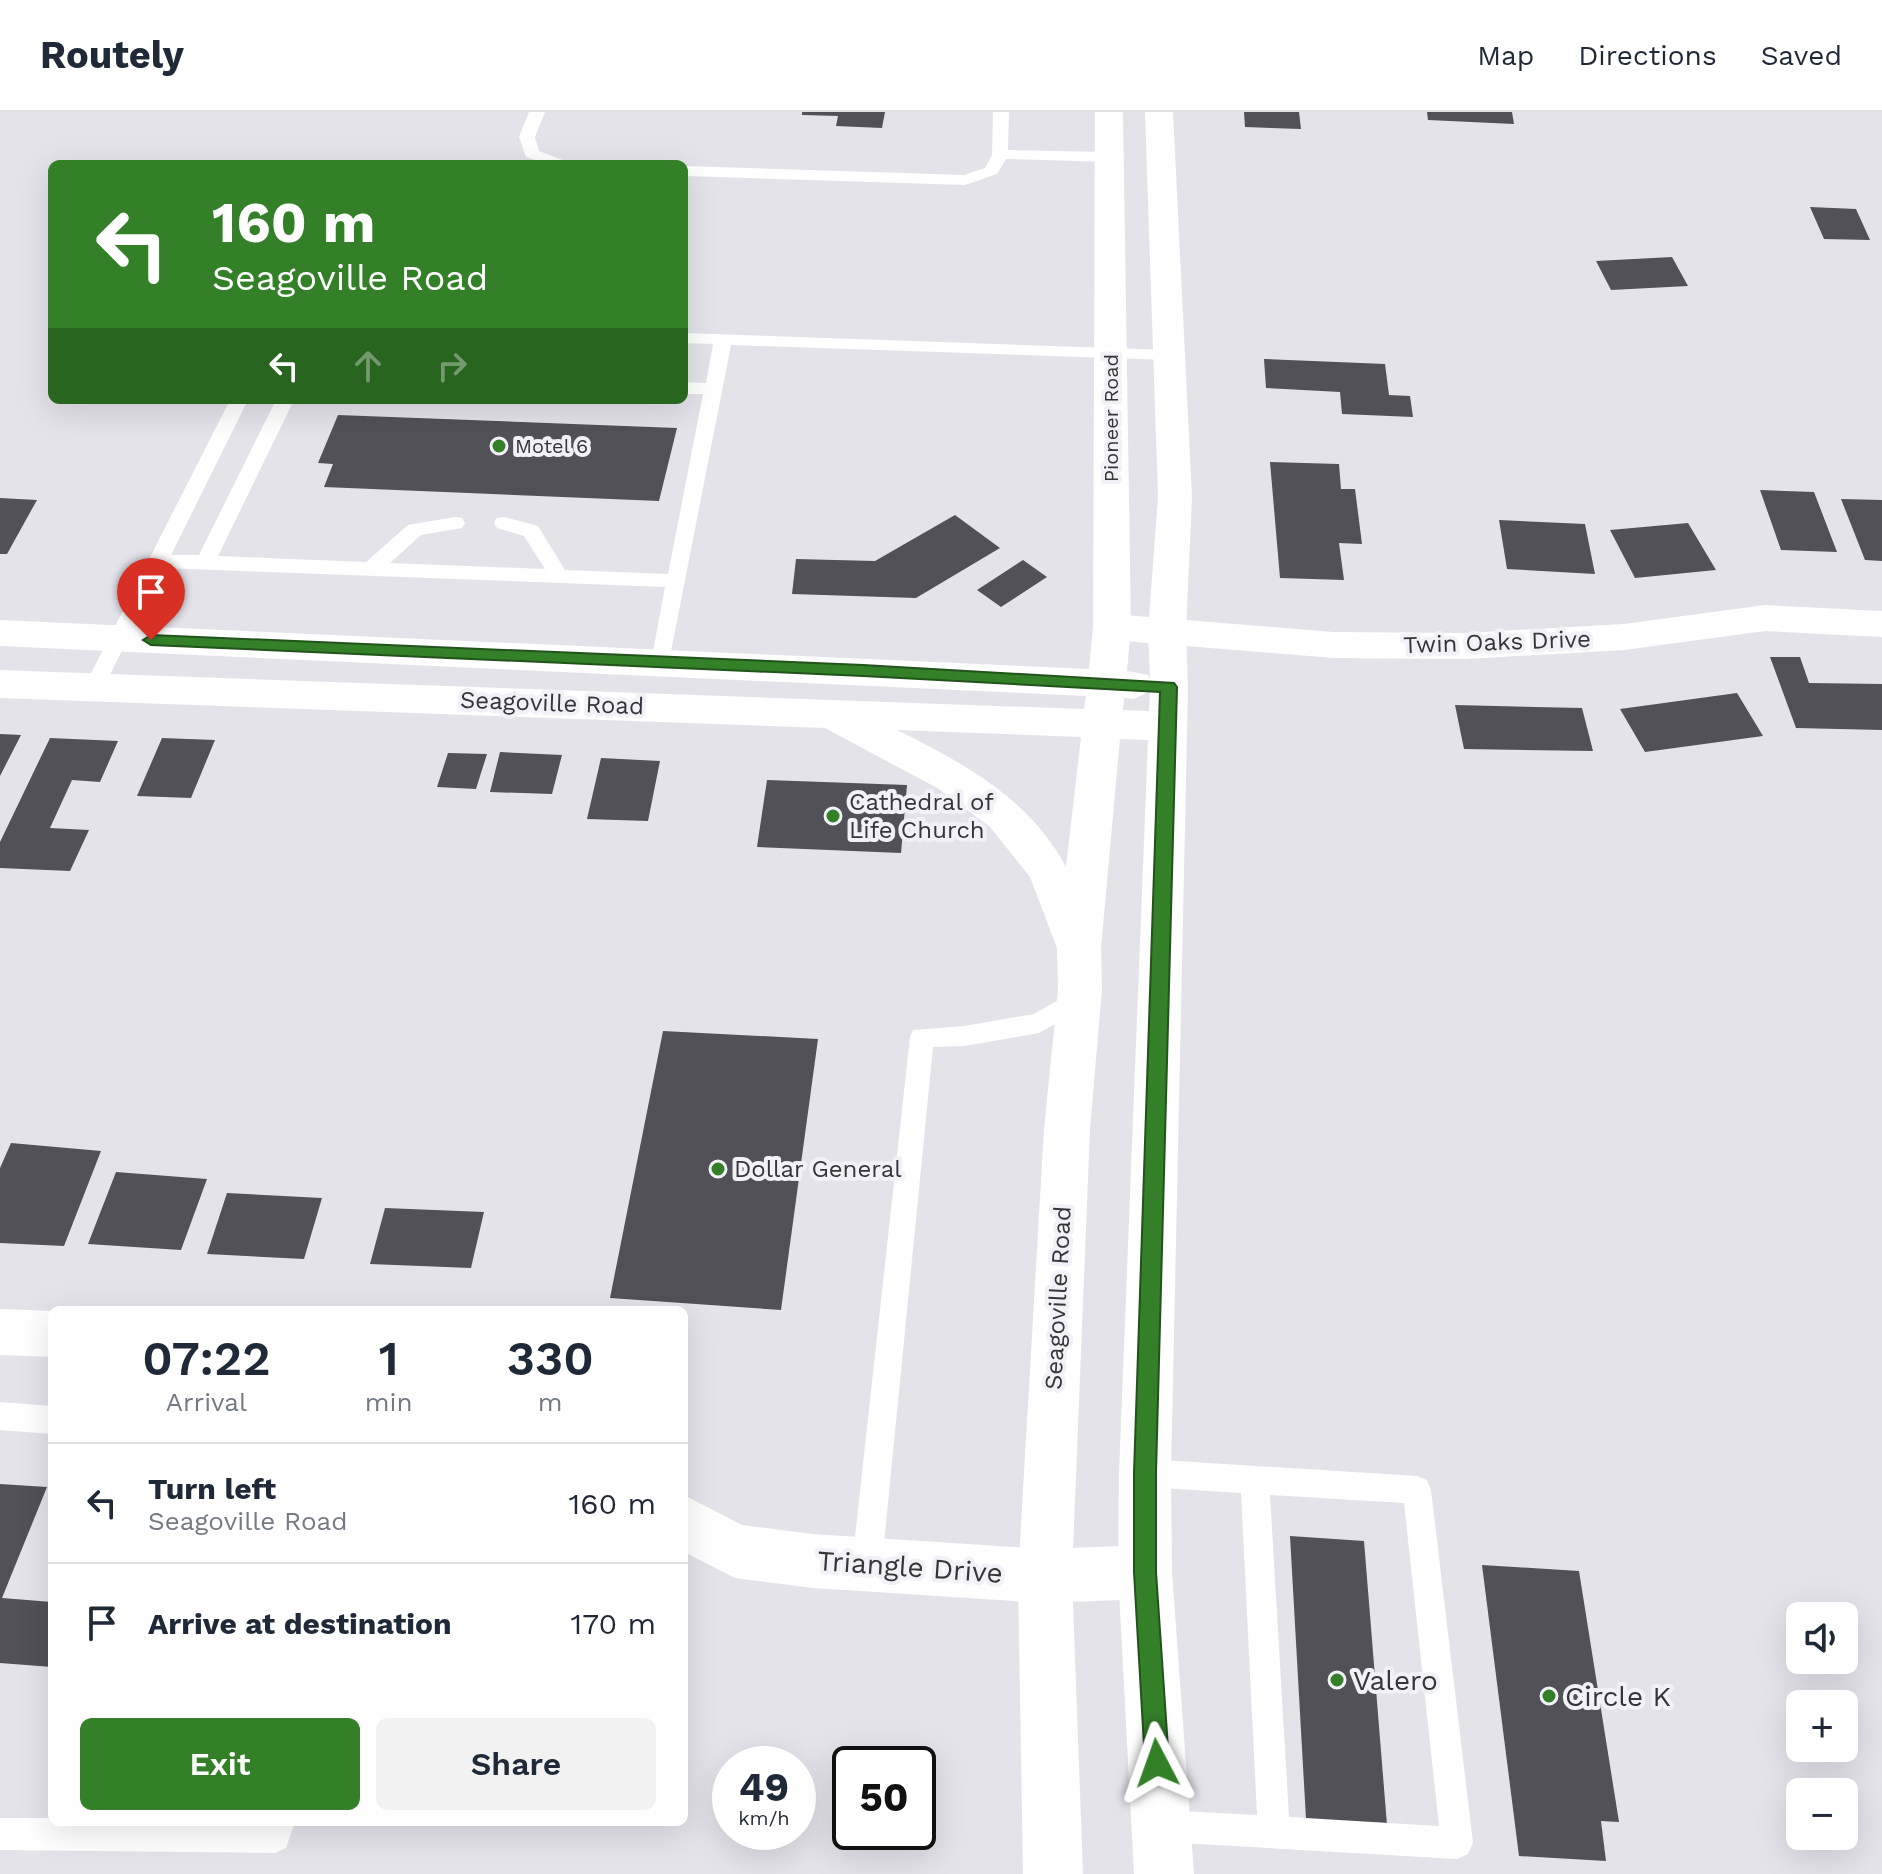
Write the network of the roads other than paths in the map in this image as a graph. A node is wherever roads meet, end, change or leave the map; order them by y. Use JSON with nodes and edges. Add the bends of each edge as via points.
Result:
{"nodes":[{"id":1,"x":537,"y":112,"type":"edge"},
{"id":2,"x":1001,"y":112,"type":"edge"},
{"id":3,"x":1109,"y":112,"type":"edge"},
{"id":4,"x":1159,"y":112,"type":"edge"},
{"id":5,"x":1000,"y":154,"type":"junction"},
{"id":6,"x":1109,"y":157,"type":"junction"},
{"id":7,"x":552,"y":160,"type":"edge"},
{"id":8,"x":688,"y":171,"type":"edge"},
{"id":9,"x":688,"y":338,"type":"edge"},
{"id":10,"x":723,"y":339,"type":"junction"},
{"id":11,"x":1110,"y":354,"type":"junction"},
{"id":12,"x":1169,"y":355,"type":"junction"},
{"id":13,"x":688,"y":388,"type":"edge"},
{"id":14,"x":713,"y":389,"type":"junction"},
{"id":15,"x":237,"y":404,"type":"edge"},
{"id":16,"x":283,"y":404,"type":"edge"},
{"id":17,"x":455,"y":523,"type":"dead end"},
{"id":18,"x":504,"y":523,"type":"dead end"},
{"id":19,"x":158,"y":561,"type":"junction"},
{"id":20,"x":205,"y":562,"type":"junction"},
{"id":21,"x":370,"y":569,"type":"junction"},
{"id":22,"x":560,"y":577,"type":"junction"},
{"id":23,"x":676,"y":581,"type":"junction"},
{"id":24,"x":1882,"y":624,"type":"edge"},
{"id":25,"x":1112,"y":627,"type":"junction"},
{"id":26,"x":1167,"y":631,"type":"junction"},
{"id":27,"x":0,"y":633,"type":"edge"},
{"id":28,"x":119,"y":639,"type":"junction"},
{"id":29,"x":661,"y":662,"type":"junction"},
{"id":30,"x":1107,"y":683,"type":"junction"},
{"id":31,"x":0,"y":684,"type":"edge"},
{"id":32,"x":1169,"y":687,"type":"junction"},
{"id":33,"x":93,"y":689,"type":"junction"},
{"id":34,"x":827,"y":713,"type":"junction"},
{"id":35,"x":1104,"y":724,"type":"junction"},
{"id":36,"x":1166,"y":726,"type":"junction"},
{"id":37,"x":1079,"y":948,"type":"junction"},
{"id":38,"x":1079,"y":998,"type":"junction"},
{"id":39,"x":0,"y":1332,"type":"edge"},
{"id":40,"x":48,"y":1334,"type":"edge"},
{"id":41,"x":0,"y":1416,"type":"edge"},
{"id":42,"x":48,"y":1420,"type":"edge"},
{"id":43,"x":1145,"y":1473,"type":"junction"},
{"id":44,"x":1255,"y":1480,"type":"junction"},
{"id":45,"x":688,"y":1524,"type":"edge"},
{"id":46,"x":867,"y":1564,"type":"junction"},
{"id":47,"x":1145,"y":1572,"type":"junction"},
{"id":48,"x":1045,"y":1576,"type":"junction"},
{"id":49,"x":278,"y":1826,"type":"edge"},
{"id":50,"x":1274,"y":1833,"type":"junction"},
{"id":51,"x":0,"y":1834,"type":"edge"},
{"id":52,"x":1163,"y":1850,"type":"edge"},
{"id":53,"x":1053,"y":1874,"type":"edge"}],
"edges":[{"from":1,"to":7,"type":"lane","via":[[527,137],[532,154]]},
{"from":2,"to":5,"type":"lane"},
{"from":3,"to":6,"type":"main road","name":"Pioneer Road"},
{"from":4,"to":12,"type":"main road"},
{"from":5,"to":6,"type":"lane"},
{"from":5,"to":8,"type":"lane","via":[[991,171],[965,180]]},
{"from":6,"to":11,"type":"main road","name":"Pioneer Road"},
{"from":9,"to":10,"type":"lane"},
{"from":10,"to":11,"type":"lane"},
{"from":10,"to":14,"type":"lane"},
{"from":11,"to":12,"type":"lane"},
{"from":11,"to":25,"type":"main road","name":"Pioneer Road"},
{"from":12,"to":26,"type":"main road","via":[[1175,497]]},
{"from":13,"to":14,"type":"lane"},
{"from":14,"to":23,"type":"lane"},
{"from":15,"to":19,"type":"lane"},
{"from":16,"to":20,"type":"lane"},
{"from":17,"to":21,"type":"lane","via":[[415,530]]},
{"from":18,"to":22,"type":"lane","via":[[531,531]]},
{"from":19,"to":20,"type":"lane"},
{"from":19,"to":28,"type":"lane"},
{"from":20,"to":21,"type":"lane"},
{"from":21,"to":22,"type":"lane"},
{"from":22,"to":23,"type":"lane"},
{"from":23,"to":29,"type":"lane"},
{"from":24,"to":26,"type":"main road","name":"Twin Oaks Drive","via":[[1765,618],[1624,637],[1466,646],[1333,645]]},
{"from":25,"to":26,"type":"main road","name":"Twin Oaks Drive"},
{"from":25,"to":30,"type":"main road","name":"Pioneer Road"},
{"from":26,"to":32,"type":"main road"},
{"from":27,"to":28,"type":"main road","name":"Seagoville Road"},
{"from":28,"to":29,"type":"main road","name":"Seagoville Road"},
{"from":28,"to":33,"type":"lane"},
{"from":29,"to":30,"type":"main road","name":"Seagoville Road"},
{"from":30,"to":32,"type":"main road","name":"Seagoville Road"},
{"from":30,"to":35,"type":"main road","name":"Pioneer Road"},
{"from":31,"to":33,"type":"main road","name":"Seagoville Road"},
{"from":32,"to":36,"type":"main road"},
{"from":33,"to":34,"type":"main road","name":"Seagoville Road"},
{"from":34,"to":35,"type":"main road","name":"Seagoville Road"},
{"from":34,"to":37,"type":"main road","via":[[946,772],[990,802],[1046,867]]},
{"from":35,"to":36,"type":"main road","name":"Seagoville Road"},
{"from":35,"to":37,"type":"main road","name":"Seagoville Road"},
{"from":36,"to":43,"type":"main road"},
{"from":37,"to":38,"type":"main road","name":"Seagoville Road"},
{"from":38,"to":46,"type":"lane","via":[[1039,1023],[922,1037]]},
{"from":38,"to":48,"type":"main road","name":"Seagoville Road","via":[[1067,1129]]},
{"from":39,"to":40,"type":"main road"},
{"from":41,"to":42,"type":"lane"},
{"from":43,"to":44,"type":"lane"},
{"from":43,"to":47,"type":"main road"},
{"from":44,"to":50,"type":"lane"},
{"from":44,"to":50,"type":"lane","via":[[1417,1490],[1457,1843]]},
{"from":45,"to":46,"type":"main road","name":"Triangle Drive","via":[[735,1551]]},
{"from":46,"to":48,"type":"main road","name":"Triangle Drive"},
{"from":47,"to":48,"type":"main road","name":"Triangle Drive"},
{"from":47,"to":52,"type":"main road"},
{"from":48,"to":53,"type":"main road","name":"Seagoville Road"},
{"from":49,"to":51,"type":"lane","via":[[275,1837]]},
{"from":50,"to":52,"type":"lane"}]}
